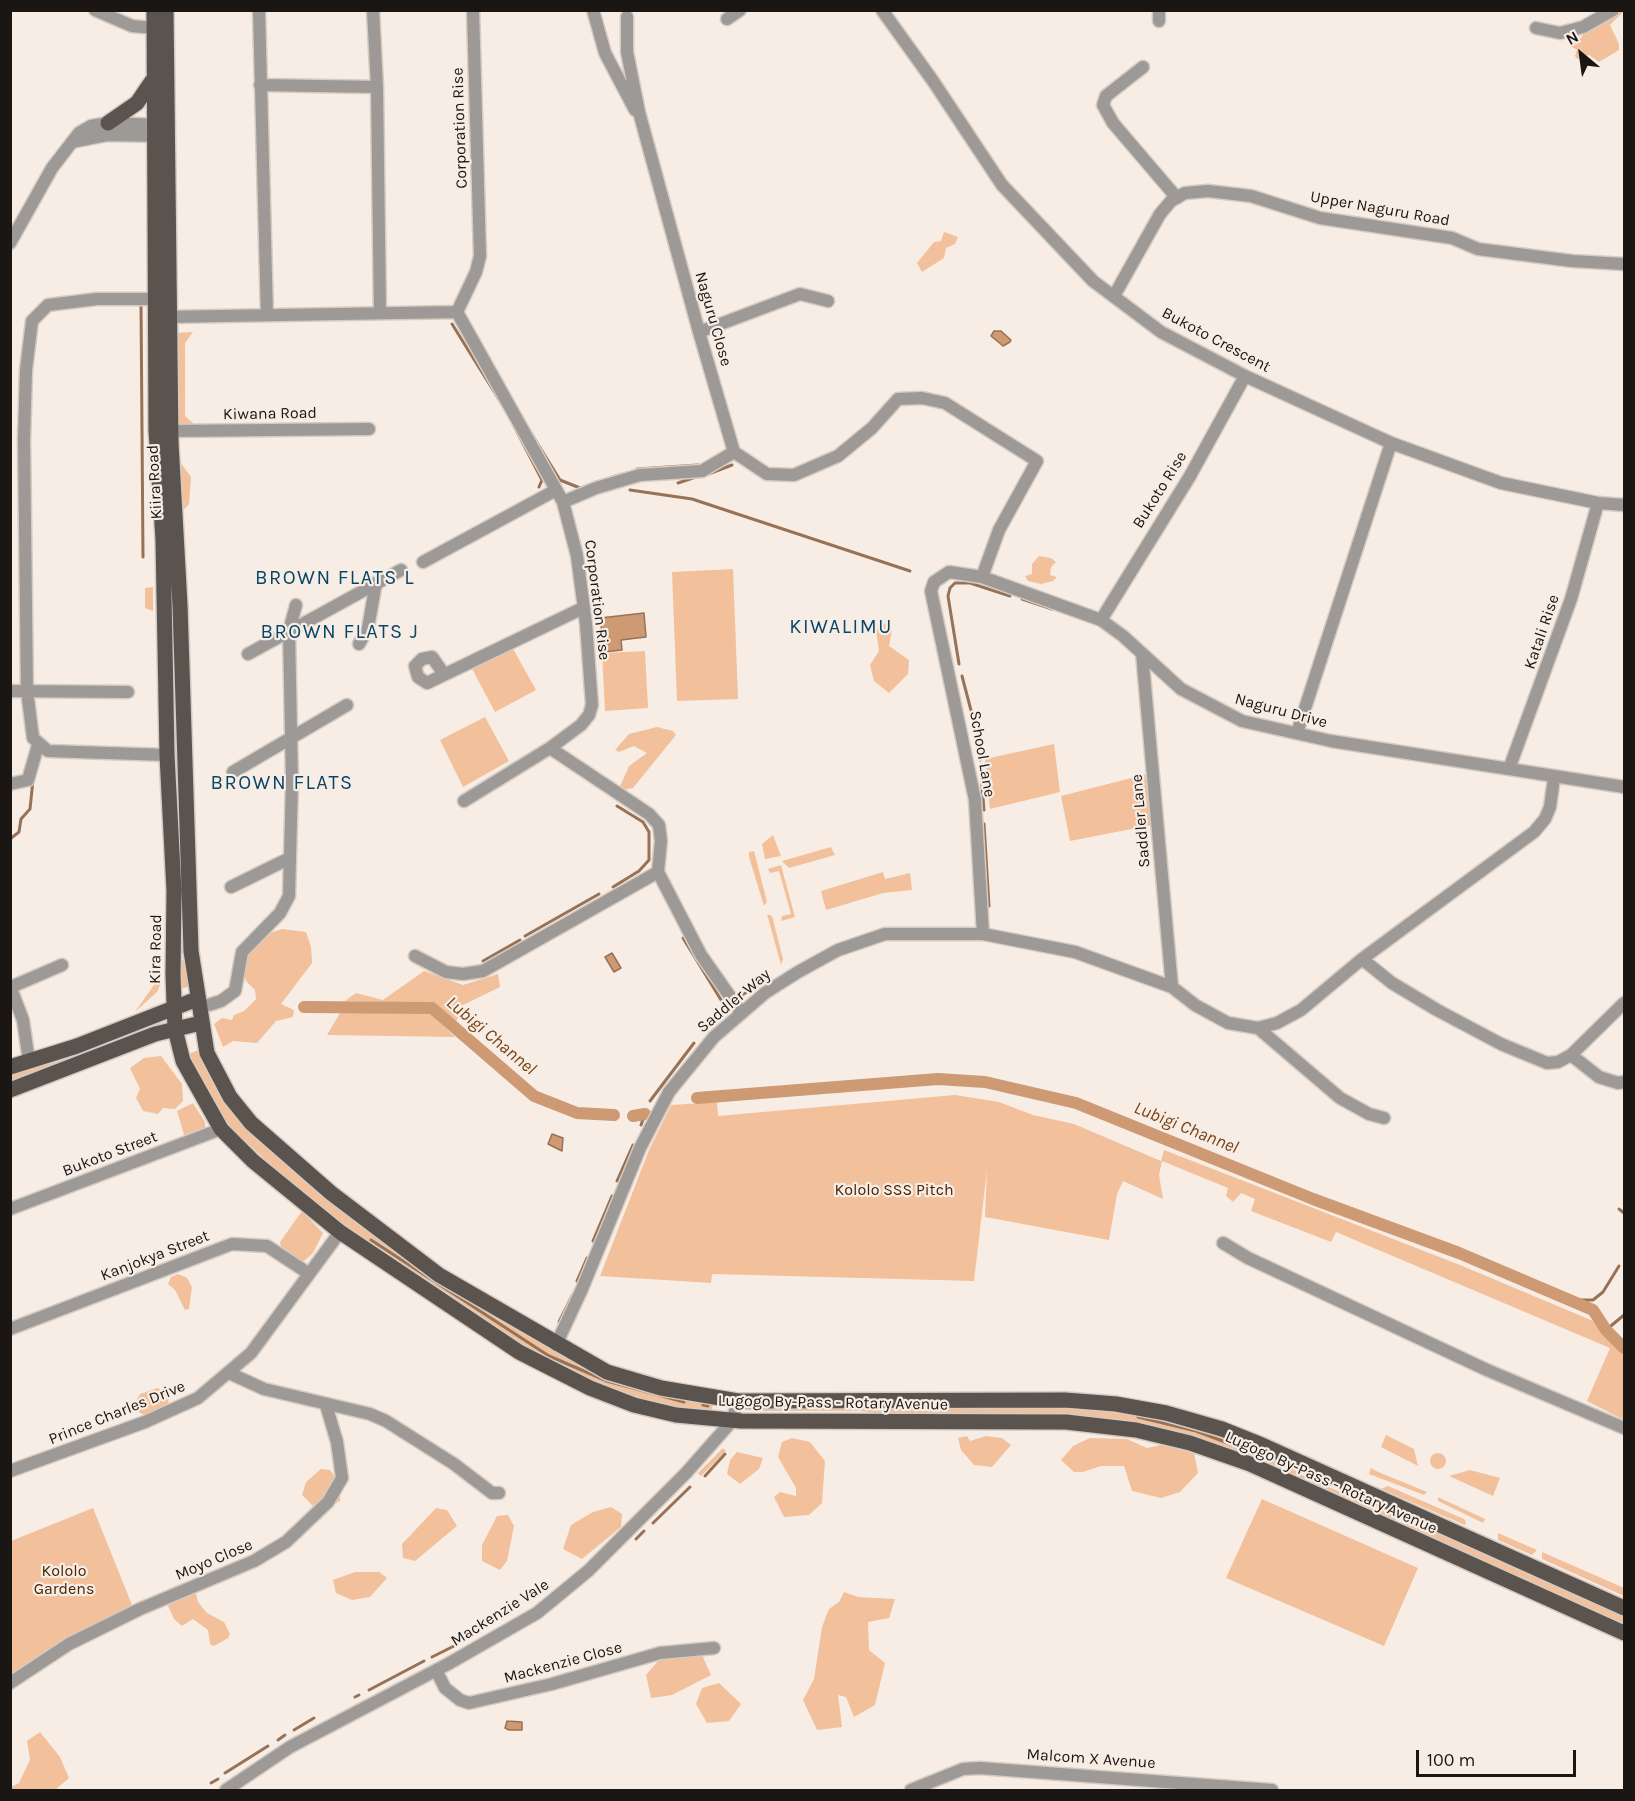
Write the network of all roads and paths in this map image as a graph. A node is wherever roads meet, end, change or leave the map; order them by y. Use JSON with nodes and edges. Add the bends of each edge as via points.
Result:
{"nodes":[{"id":1,"x":95,"y":10,"type":"edge"},
{"id":2,"x":154,"y":10,"type":"edge"},
{"id":3,"x":166,"y":10,"type":"edge"},
{"id":4,"x":259,"y":10,"type":"edge"},
{"id":5,"x":373,"y":10,"type":"edge"},
{"id":6,"x":473,"y":10,"type":"edge"},
{"id":7,"x":593,"y":10,"type":"edge"},
{"id":8,"x":740,"y":10,"type":"edge"},
{"id":9,"x":882,"y":10,"type":"edge"},
{"id":10,"x":1613,"y":10,"type":"edge"},
{"id":11,"x":627,"y":17,"type":"dead end"},
{"id":12,"x":727,"y":19,"type":"dead end"},
{"id":13,"x":154,"y":28,"type":"junction"},
{"id":14,"x":1536,"y":28,"type":"dead end"},
{"id":15,"x":1143,"y":67,"type":"dead end"},
{"id":16,"x":152,"y":81,"type":"junction"},
{"id":17,"x":260,"y":85,"type":"junction"},
{"id":18,"x":377,"y":87,"type":"junction"},
{"id":19,"x":108,"y":123,"type":"junction"},
{"id":20,"x":643,"y":127,"type":"junction"},
{"id":21,"x":160,"y":131,"type":"junction"},
{"id":22,"x":71,"y":142,"type":"junction"},
{"id":23,"x":1177,"y":198,"type":"junction"},
{"id":24,"x":10,"y":243,"type":"edge"},
{"id":25,"x":1624,"y":264,"type":"edge"},
{"id":26,"x":1114,"y":296,"type":"junction"},
{"id":27,"x":155,"y":299,"type":"junction"},
{"id":28,"x":828,"y":301,"type":"dead end"},
{"id":29,"x":457,"y":312,"type":"junction"},
{"id":30,"x":380,"y":313,"type":"junction"},
{"id":31,"x":267,"y":315,"type":"junction"},
{"id":32,"x":162,"y":317,"type":"junction"},
{"id":33,"x":699,"y":333,"type":"junction"},
{"id":34,"x":1245,"y":376,"type":"junction"},
{"id":35,"x":369,"y":429,"type":"dead end"},
{"id":36,"x":171,"y":431,"type":"junction"},
{"id":37,"x":1391,"y":443,"type":"junction"},
{"id":38,"x":734,"y":452,"type":"junction"},
{"id":39,"x":556,"y":490,"type":"junction"},
{"id":40,"x":563,"y":502,"type":"junction"},
{"id":41,"x":1598,"y":503,"type":"junction"},
{"id":42,"x":1624,"y":505,"type":"edge"},
{"id":43,"x":423,"y":562,"type":"dead end"},
{"id":44,"x":401,"y":570,"type":"dead end"},
{"id":45,"x":982,"y":577,"type":"junction"},
{"id":46,"x":937,"y":580,"type":"joint"},
{"id":47,"x":376,"y":583,"type":"junction"},
{"id":48,"x":296,"y":605,"type":"dead end"},
{"id":49,"x":583,"y":608,"type":"junction"},
{"id":50,"x":1101,"y":620,"type":"junction"},
{"id":51,"x":289,"y":631,"type":"junction"},
{"id":52,"x":359,"y":644,"type":"dead end"},
{"id":53,"x":1142,"y":653,"type":"junction"},
{"id":54,"x":248,"y":654,"type":"dead end"},
{"id":55,"x":444,"y":674,"type":"dead end"},
{"id":56,"x":10,"y":691,"type":"edge"},
{"id":57,"x":27,"y":691,"type":"junction"},
{"id":58,"x":128,"y":692,"type":"dead end"},
{"id":59,"x":347,"y":705,"type":"dead end"},
{"id":60,"x":1297,"y":734,"type":"junction"},
{"id":61,"x":291,"y":739,"type":"junction"},
{"id":62,"x":38,"y":745,"type":"junction"},
{"id":63,"x":550,"y":748,"type":"junction"},
{"id":64,"x":167,"y":755,"type":"junction"},
{"id":65,"x":1509,"y":769,"type":"junction"},
{"id":66,"x":233,"y":772,"type":"dead end"},
{"id":67,"x":1554,"y":778,"type":"junction"},
{"id":68,"x":10,"y":784,"type":"edge"},
{"id":69,"x":1624,"y":787,"type":"edge"},
{"id":70,"x":464,"y":801,"type":"dead end"},
{"id":71,"x":290,"y":858,"type":"junction"},
{"id":72,"x":658,"y":872,"type":"junction"},
{"id":73,"x":231,"y":887,"type":"dead end"},
{"id":74,"x":174,"y":891,"type":"joint"},
{"id":75,"x":983,"y":934,"type":"junction"},
{"id":76,"x":415,"y":956,"type":"dead end"},
{"id":77,"x":1362,"y":959,"type":"junction"},
{"id":78,"x":62,"y":965,"type":"dead end"},
{"id":79,"x":11,"y":986,"type":"edge"},
{"id":80,"x":1172,"y":987,"type":"junction"},
{"id":81,"x":198,"y":1003,"type":"junction"},
{"id":82,"x":1624,"y":1003,"type":"edge"},
{"id":83,"x":174,"y":1006,"type":"junction"},
{"id":84,"x":741,"y":1012,"type":"junction"},
{"id":85,"x":201,"y":1023,"type":"junction"},
{"id":86,"x":1258,"y":1028,"type":"junction"},
{"id":87,"x":175,"y":1029,"type":"junction"},
{"id":88,"x":1571,"y":1055,"type":"junction"},
{"id":89,"x":29,"y":1060,"type":"junction"},
{"id":90,"x":10,"y":1067,"type":"edge"},
{"id":91,"x":1624,"y":1082,"type":"edge"},
{"id":92,"x":10,"y":1090,"type":"edge"},
{"id":93,"x":1384,"y":1118,"type":"dead end"},
{"id":94,"x":221,"y":1129,"type":"junction"},
{"id":95,"x":289,"y":1156,"type":"junction"},
{"id":96,"x":273,"y":1176,"type":"junction"},
{"id":97,"x":10,"y":1209,"type":"edge"},
{"id":98,"x":340,"y":1232,"type":"junction"},
{"id":99,"x":1223,"y":1243,"type":"dead end"},
{"id":100,"x":308,"y":1273,"type":"junction"},
{"id":101,"x":10,"y":1329,"type":"edge"},
{"id":102,"x":556,"y":1345,"type":"junction"},
{"id":103,"x":229,"y":1373,"type":"junction"},
{"id":104,"x":738,"y":1401,"type":"junction"},
{"id":105,"x":326,"y":1405,"type":"junction"},
{"id":106,"x":732,"y":1420,"type":"junction"},
{"id":107,"x":1624,"y":1428,"type":"edge"},
{"id":108,"x":10,"y":1472,"type":"edge"},
{"id":109,"x":499,"y":1493,"type":"dead end"},
{"id":110,"x":1403,"y":1510,"type":"junction"},
{"id":111,"x":1397,"y":1531,"type":"junction"},
{"id":112,"x":1624,"y":1608,"type":"edge"},
{"id":113,"x":1624,"y":1633,"type":"edge"},
{"id":114,"x":714,"y":1648,"type":"dead end"},
{"id":115,"x":436,"y":1670,"type":"junction"},
{"id":116,"x":10,"y":1683,"type":"edge"},
{"id":117,"x":1179,"y":1786,"type":"edge"},
{"id":118,"x":226,"y":1791,"type":"edge"},
{"id":119,"x":910,"y":1791,"type":"edge"},
{"id":120,"x":1272,"y":1791,"type":"edge"}],
"edges":[{"from":1,"to":13,"type":"street","via":[[132,26]]},
{"from":2,"to":13,"type":"main road","name":"Kiira Road"},
{"from":3,"to":21,"type":"main road","name":"Kiira Road"},
{"from":4,"to":17,"type":"street"},
{"from":5,"to":18,"type":"street"},
{"from":6,"to":29,"type":"street","name":"Corporation Rise","via":[[480,256]]},
{"from":7,"to":20,"type":"street","via":[[605,53]]},
{"from":8,"to":12,"type":"street"},
{"from":9,"to":26,"type":"street","name":"Bukoto Crescent","via":[[1002,185],[1093,280]]},
{"from":10,"to":14,"type":"street","via":[[1583,27],[1560,33]]},
{"from":11,"to":20,"type":"street","name":"Naguru Close","via":[[627,52]]},
{"from":13,"to":16,"type":"main road","name":"Kiira Road"},
{"from":15,"to":23,"type":"street","via":[[1106,96],[1103,105],[1113,123]]},
{"from":16,"to":19,"type":"main road","via":[[137,103]]},
{"from":16,"to":21,"type":"main road","name":"Kiira Road"},
{"from":17,"to":18,"type":"street"},
{"from":17,"to":31,"type":"street"},
{"from":18,"to":30,"type":"street"},
{"from":19,"to":21,"type":"street"},
{"from":19,"to":22,"type":"street","via":[[86,129]]},
{"from":20,"to":33,"type":"street","name":"Naguru Close"},
{"from":21,"to":22,"type":"street"},
{"from":21,"to":27,"type":"main road","name":"Kiira Road"},
{"from":21,"to":32,"type":"main road","name":"Kiira Road"},
{"from":22,"to":24,"type":"street"},
{"from":23,"to":25,"type":"street","name":"Upper Naguru Road","via":[[1185,194],[1228,192],[1320,218],[1452,238],[1478,249]]},
{"from":23,"to":26,"type":"street","via":[[1160,214]]},
{"from":26,"to":34,"type":"street","name":"Bukoto Crescent","via":[[1161,332]]},
{"from":27,"to":32,"type":"main road","name":"Kiira Road"},
{"from":27,"to":57,"type":"street","via":[[97,299],[48,306],[32,321],[24,440]]},
{"from":28,"to":33,"type":"street","via":[[800,294]]},
{"from":29,"to":30,"type":"street"},
{"from":29,"to":39,"type":"street","name":"Corporation Rise"},
{"from":30,"to":31,"type":"street"},
{"from":31,"to":32,"type":"street"},
{"from":32,"to":36,"type":"main road","name":"Kiira Road"},
{"from":32,"to":64,"type":"main road","name":"Kiira Road","via":[[156,430],[164,540]]},
{"from":33,"to":38,"type":"street","name":"Naguru Close"},
{"from":34,"to":37,"type":"street","name":"Bukoto Crescent"},
{"from":34,"to":50,"type":"street","name":"Bukoto Rise","via":[[1190,476]]},
{"from":35,"to":36,"type":"street","name":"Kiwana Road"},
{"from":36,"to":81,"type":"main road","name":"Kiira Road","via":[[191,951]]},
{"from":37,"to":41,"type":"street","name":"Bukoto Crescent","via":[[1501,483]]},
{"from":37,"to":60,"type":"street"},
{"from":38,"to":40,"type":"street","via":[[702,471],[639,474]]},
{"from":38,"to":45,"type":"street","via":[[767,474],[794,476],[838,456],[872,428],[898,399],[922,398],[945,403],[1037,461],[999,530]]},
{"from":39,"to":40,"type":"street","name":"Corporation Rise"},
{"from":39,"to":43,"type":"street"},
{"from":40,"to":49,"type":"street","name":"Corporation Rise","via":[[577,556]]},
{"from":41,"to":42,"type":"street","name":"Bukoto Crescent"},
{"from":41,"to":65,"type":"street","name":"Katali Rise","via":[[1564,621]]},
{"from":44,"to":47,"type":"street"},
{"from":45,"to":46,"type":"street","name":"Naguru Drive","via":[[954,571]]},
{"from":45,"to":50,"type":"street","name":"Naguru Drive"},
{"from":46,"to":75,"type":"street","name":"School Lane","via":[[944,643],[975,800]]},
{"from":47,"to":51,"type":"street"},
{"from":47,"to":52,"type":"street","via":[[368,627]]},
{"from":48,"to":51,"type":"street"},
{"from":49,"to":55,"type":"street"},
{"from":49,"to":63,"type":"street","name":"Corporation Rise","via":[[591,708],[581,725]]},
{"from":50,"to":53,"type":"street","name":"Naguru Drive"},
{"from":51,"to":54,"type":"street"},
{"from":51,"to":61,"type":"street"},
{"from":53,"to":60,"type":"street","name":"Naguru Drive","via":[[1181,688],[1212,707],[1242,720]]},
{"from":53,"to":80,"type":"street","name":"Saddler Lane"},
{"from":56,"to":57,"type":"street"},
{"from":57,"to":58,"type":"street"},
{"from":57,"to":62,"type":"street","via":[[30,730]]},
{"from":59,"to":61,"type":"street"},
{"from":60,"to":65,"type":"street","name":"Naguru Drive"},
{"from":61,"to":66,"type":"street"},
{"from":61,"to":71,"type":"street"},
{"from":62,"to":64,"type":"street","via":[[65,754]]},
{"from":62,"to":68,"type":"street","via":[[28,780]]},
{"from":63,"to":70,"type":"street","name":"Corporation Rise"},
{"from":63,"to":72,"type":"street","via":[[655,820],[660,832]]},
{"from":64,"to":74,"type":"main road","name":"Kiira Road"},
{"from":65,"to":67,"type":"street","name":"Naguru Drive"},
{"from":67,"to":69,"type":"street","name":"Naguru Drive"},
{"from":67,"to":77,"type":"street","via":[[1550,807],[1534,832]]},
{"from":71,"to":73,"type":"street"},
{"from":71,"to":81,"type":"street","via":[[289,896],[280,914],[242,952],[235,992],[221,1001]]},
{"from":72,"to":76,"type":"street","via":[[483,971],[451,973]]},
{"from":72,"to":84,"type":"street","via":[[701,955]]},
{"from":74,"to":83,"type":"main road","name":"Kira Road"},
{"from":75,"to":80,"type":"street","name":"Saddler Way","via":[[1075,952]]},
{"from":75,"to":84,"type":"street","name":"Saddler Way","via":[[908,933],[867,939],[798,972]]},
{"from":77,"to":86,"type":"street","via":[[1301,1010]]},
{"from":77,"to":88,"type":"street","via":[[1392,983],[1501,1044],[1547,1063]]},
{"from":78,"to":79,"type":"street"},
{"from":79,"to":89,"type":"street","via":[[23,1020]]},
{"from":80,"to":86,"type":"street","name":"Saddler Way","via":[[1220,1019]]},
{"from":81,"to":83,"type":"main road"},
{"from":81,"to":85,"type":"main road","name":"Lugogo By-Pass - Rotary Avenue"},
{"from":82,"to":88,"type":"street"},
{"from":83,"to":87,"type":"main road","name":"Lugogo By-Pass - Rotary Avenue"},
{"from":83,"to":89,"type":"main road","via":[[77,1046]]},
{"from":84,"to":102,"type":"street","name":"Saddler Way","via":[[700,1052],[664,1100]]},
{"from":85,"to":87,"type":"main road"},
{"from":85,"to":95,"type":"main road","name":"Lugogo By-Pass - Rotary Avenue","via":[[207,1053],[230,1097]]},
{"from":86,"to":93,"type":"street","via":[[1340,1098]]},
{"from":87,"to":92,"type":"main road"},
{"from":87,"to":94,"type":"main road","name":"Lugogo By-Pass - Rotary Avenue","via":[[183,1061]]},
{"from":88,"to":91,"type":"street","via":[[1599,1077]]},
{"from":89,"to":90,"type":"main road"},
{"from":94,"to":96,"type":"main road","name":"Lugogo By-Pass - Rotary Avenue"},
{"from":94,"to":97,"type":"street","name":"Bukoto Street"},
{"from":95,"to":96,"type":"main road","via":[[273,1164]]},
{"from":95,"to":102,"type":"main road","name":"Lugogo By-Pass - Rotary Avenue","via":[[439,1275]]},
{"from":96,"to":98,"type":"main road","name":"Lugogo By-Pass - Rotary Avenue"},
{"from":98,"to":100,"type":"street","name":"Prince Charles Drive"},
{"from":98,"to":106,"type":"main road","name":"Lugogo By-Pass - Rotary Avenue","via":[[519,1352],[590,1388],[634,1405]]},
{"from":99,"to":107,"type":"street","via":[[1488,1370]]},
{"from":100,"to":101,"type":"street","name":"Kanjokya Street","via":[[267,1246],[232,1244]]},
{"from":100,"to":103,"type":"street","name":"Prince Charles Drive","via":[[251,1353]]},
{"from":102,"to":104,"type":"main road","name":"Lugogo By-Pass - Rotary Avenue","via":[[607,1372],[661,1388]]},
{"from":103,"to":105,"type":"street","via":[[264,1389]]},
{"from":103,"to":108,"type":"street","name":"Prince Charles Drive","via":[[198,1398],[173,1410]]},
{"from":104,"to":106,"type":"street","name":"Mackenzie Vale"},
{"from":104,"to":110,"type":"main road","name":"Lugogo By-Pass - Rotary Avenue","via":[[1048,1400],[1116,1404],[1222,1429]]},
{"from":105,"to":109,"type":"street","via":[[386,1421],[492,1493]]},
{"from":105,"to":116,"type":"street","name":"Moyo Close","via":[[342,1478],[328,1502],[286,1542],[254,1562],[140,1609],[69,1644]]},
{"from":106,"to":111,"type":"main road","name":"Lugogo By-Pass - Rotary Avenue","via":[[1066,1422],[1136,1430],[1250,1464]]},
{"from":106,"to":115,"type":"street","name":"Mackenzie Vale","via":[[644,1517],[564,1592],[520,1623]]},
{"from":110,"to":111,"type":"main road","via":[[1404,1522]]},
{"from":110,"to":112,"type":"main road","name":"Lugogo By-Pass - Rotary Avenue"},
{"from":111,"to":113,"type":"main road","name":"Lugogo By-Pass - Rotary Avenue"},
{"from":114,"to":115,"type":"street","name":"Mackenzie Close","via":[[660,1653],[469,1703],[445,1688]]},
{"from":115,"to":118,"type":"street","name":"Mackenzie Vale","via":[[284,1750]]},
{"from":117,"to":119,"type":"street","name":"Malcom X Avenue","via":[[980,1768],[963,1769]]},
{"from":117,"to":120,"type":"street","name":"Malcom X Avenue"}]}
